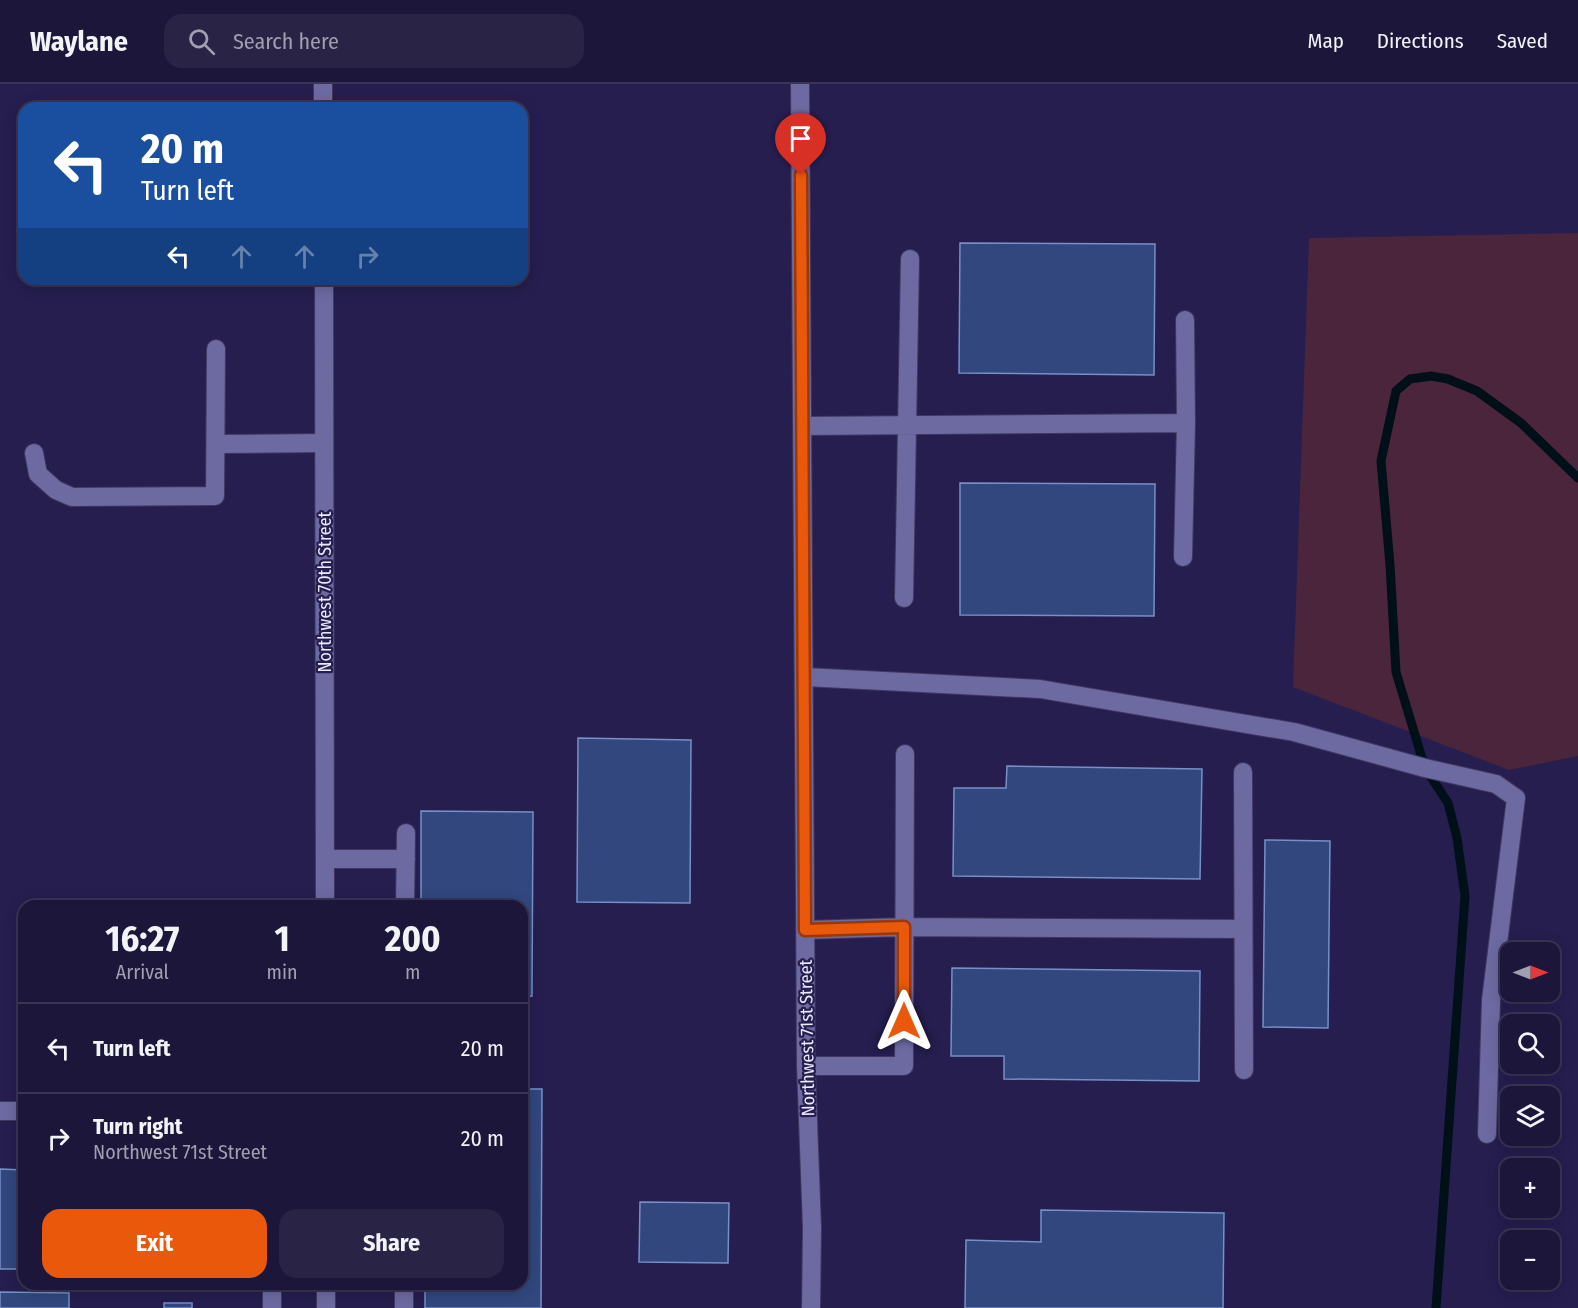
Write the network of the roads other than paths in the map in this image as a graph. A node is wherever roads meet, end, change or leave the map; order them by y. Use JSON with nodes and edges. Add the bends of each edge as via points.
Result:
{"nodes":[{"id":1,"x":323,"y":84,"type":"edge"},
{"id":2,"x":800,"y":84,"type":"edge"},
{"id":3,"x":323,"y":102,"type":"edge"},
{"id":4,"x":910,"y":260,"type":"dead end"},
{"id":5,"x":324,"y":285,"type":"edge"},
{"id":6,"x":1185,"y":320,"type":"dead end"},
{"id":7,"x":216,"y":349,"type":"dead end"},
{"id":8,"x":1186,"y":423,"type":"junction"},
{"id":9,"x":907,"y":425,"type":"junction"},
{"id":10,"x":802,"y":426,"type":"junction"},
{"id":11,"x":324,"y":443,"type":"junction"},
{"id":12,"x":216,"y":444,"type":"junction"},
{"id":13,"x":34,"y":453,"type":"dead end"},
{"id":14,"x":1183,"y":557,"type":"dead end"},
{"id":15,"x":904,"y":598,"type":"dead end"},
{"id":16,"x":805,"y":677,"type":"junction"},
{"id":17,"x":906,"y":754,"type":"dead end"},
{"id":18,"x":1243,"y":772,"type":"dead end"},
{"id":19,"x":406,"y":833,"type":"dead end"},
{"id":20,"x":325,"y":859,"type":"junction"},
{"id":21,"x":405,"y":859,"type":"junction"},
{"id":22,"x":325,"y":900,"type":"edge"},
{"id":23,"x":405,"y":900,"type":"edge"},
{"id":24,"x":904,"y":927,"type":"junction"},
{"id":25,"x":1243,"y":929,"type":"junction"},
{"id":26,"x":805,"y":930,"type":"junction"},
{"id":27,"x":806,"y":1066,"type":"junction"},
{"id":28,"x":1244,"y":1070,"type":"dead end"},
{"id":29,"x":0,"y":1111,"type":"edge"},
{"id":30,"x":18,"y":1111,"type":"edge"},
{"id":31,"x":1487,"y":1134,"type":"dead end"},
{"id":32,"x":272,"y":1290,"type":"edge"},
{"id":33,"x":326,"y":1290,"type":"edge"},
{"id":34,"x":404,"y":1290,"type":"edge"},
{"id":35,"x":272,"y":1308,"type":"edge"},
{"id":36,"x":326,"y":1308,"type":"edge"},
{"id":37,"x":404,"y":1308,"type":"edge"},
{"id":38,"x":811,"y":1308,"type":"edge"}],
"edges":[{"from":1,"to":3,"type":"street"},
{"from":2,"to":10,"type":"street","name":"Northwest 71st Street"},
{"from":4,"to":9,"type":"street"},
{"from":5,"to":11,"type":"street","name":"Northwest 70th Street"},
{"from":6,"to":8,"type":"street"},
{"from":7,"to":12,"type":"street"},
{"from":8,"to":9,"type":"street"},
{"from":8,"to":14,"type":"street"},
{"from":9,"to":10,"type":"street"},
{"from":9,"to":15,"type":"street"},
{"from":10,"to":16,"type":"street","name":"Northwest 71st Street"},
{"from":11,"to":12,"type":"street"},
{"from":11,"to":20,"type":"street","name":"Northwest 70th Street"},
{"from":12,"to":13,"type":"street","via":[[215,496],[72,497],[56,490],[38,474]]},
{"from":16,"to":26,"type":"street","name":"Northwest 71st Street"},
{"from":16,"to":31,"type":"street","via":[[1040,689],[1294,732],[1496,784],[1516,798],[1491,1000]]},
{"from":17,"to":24,"type":"street"},
{"from":18,"to":25,"type":"street"},
{"from":19,"to":21,"type":"street"},
{"from":20,"to":21,"type":"street"},
{"from":20,"to":22,"type":"street","name":"Northwest 70th Street"},
{"from":21,"to":23,"type":"street"},
{"from":24,"to":25,"type":"street"},
{"from":24,"to":26,"type":"street"},
{"from":24,"to":27,"type":"street","via":[[904,1066]]},
{"from":25,"to":28,"type":"street"},
{"from":26,"to":27,"type":"street","name":"Northwest 71st Street"},
{"from":27,"to":38,"type":"street","name":"Northwest 71st Street"},
{"from":29,"to":30,"type":"street"},
{"from":32,"to":35,"type":"street"},
{"from":33,"to":36,"type":"street"},
{"from":34,"to":37,"type":"street"}]}
